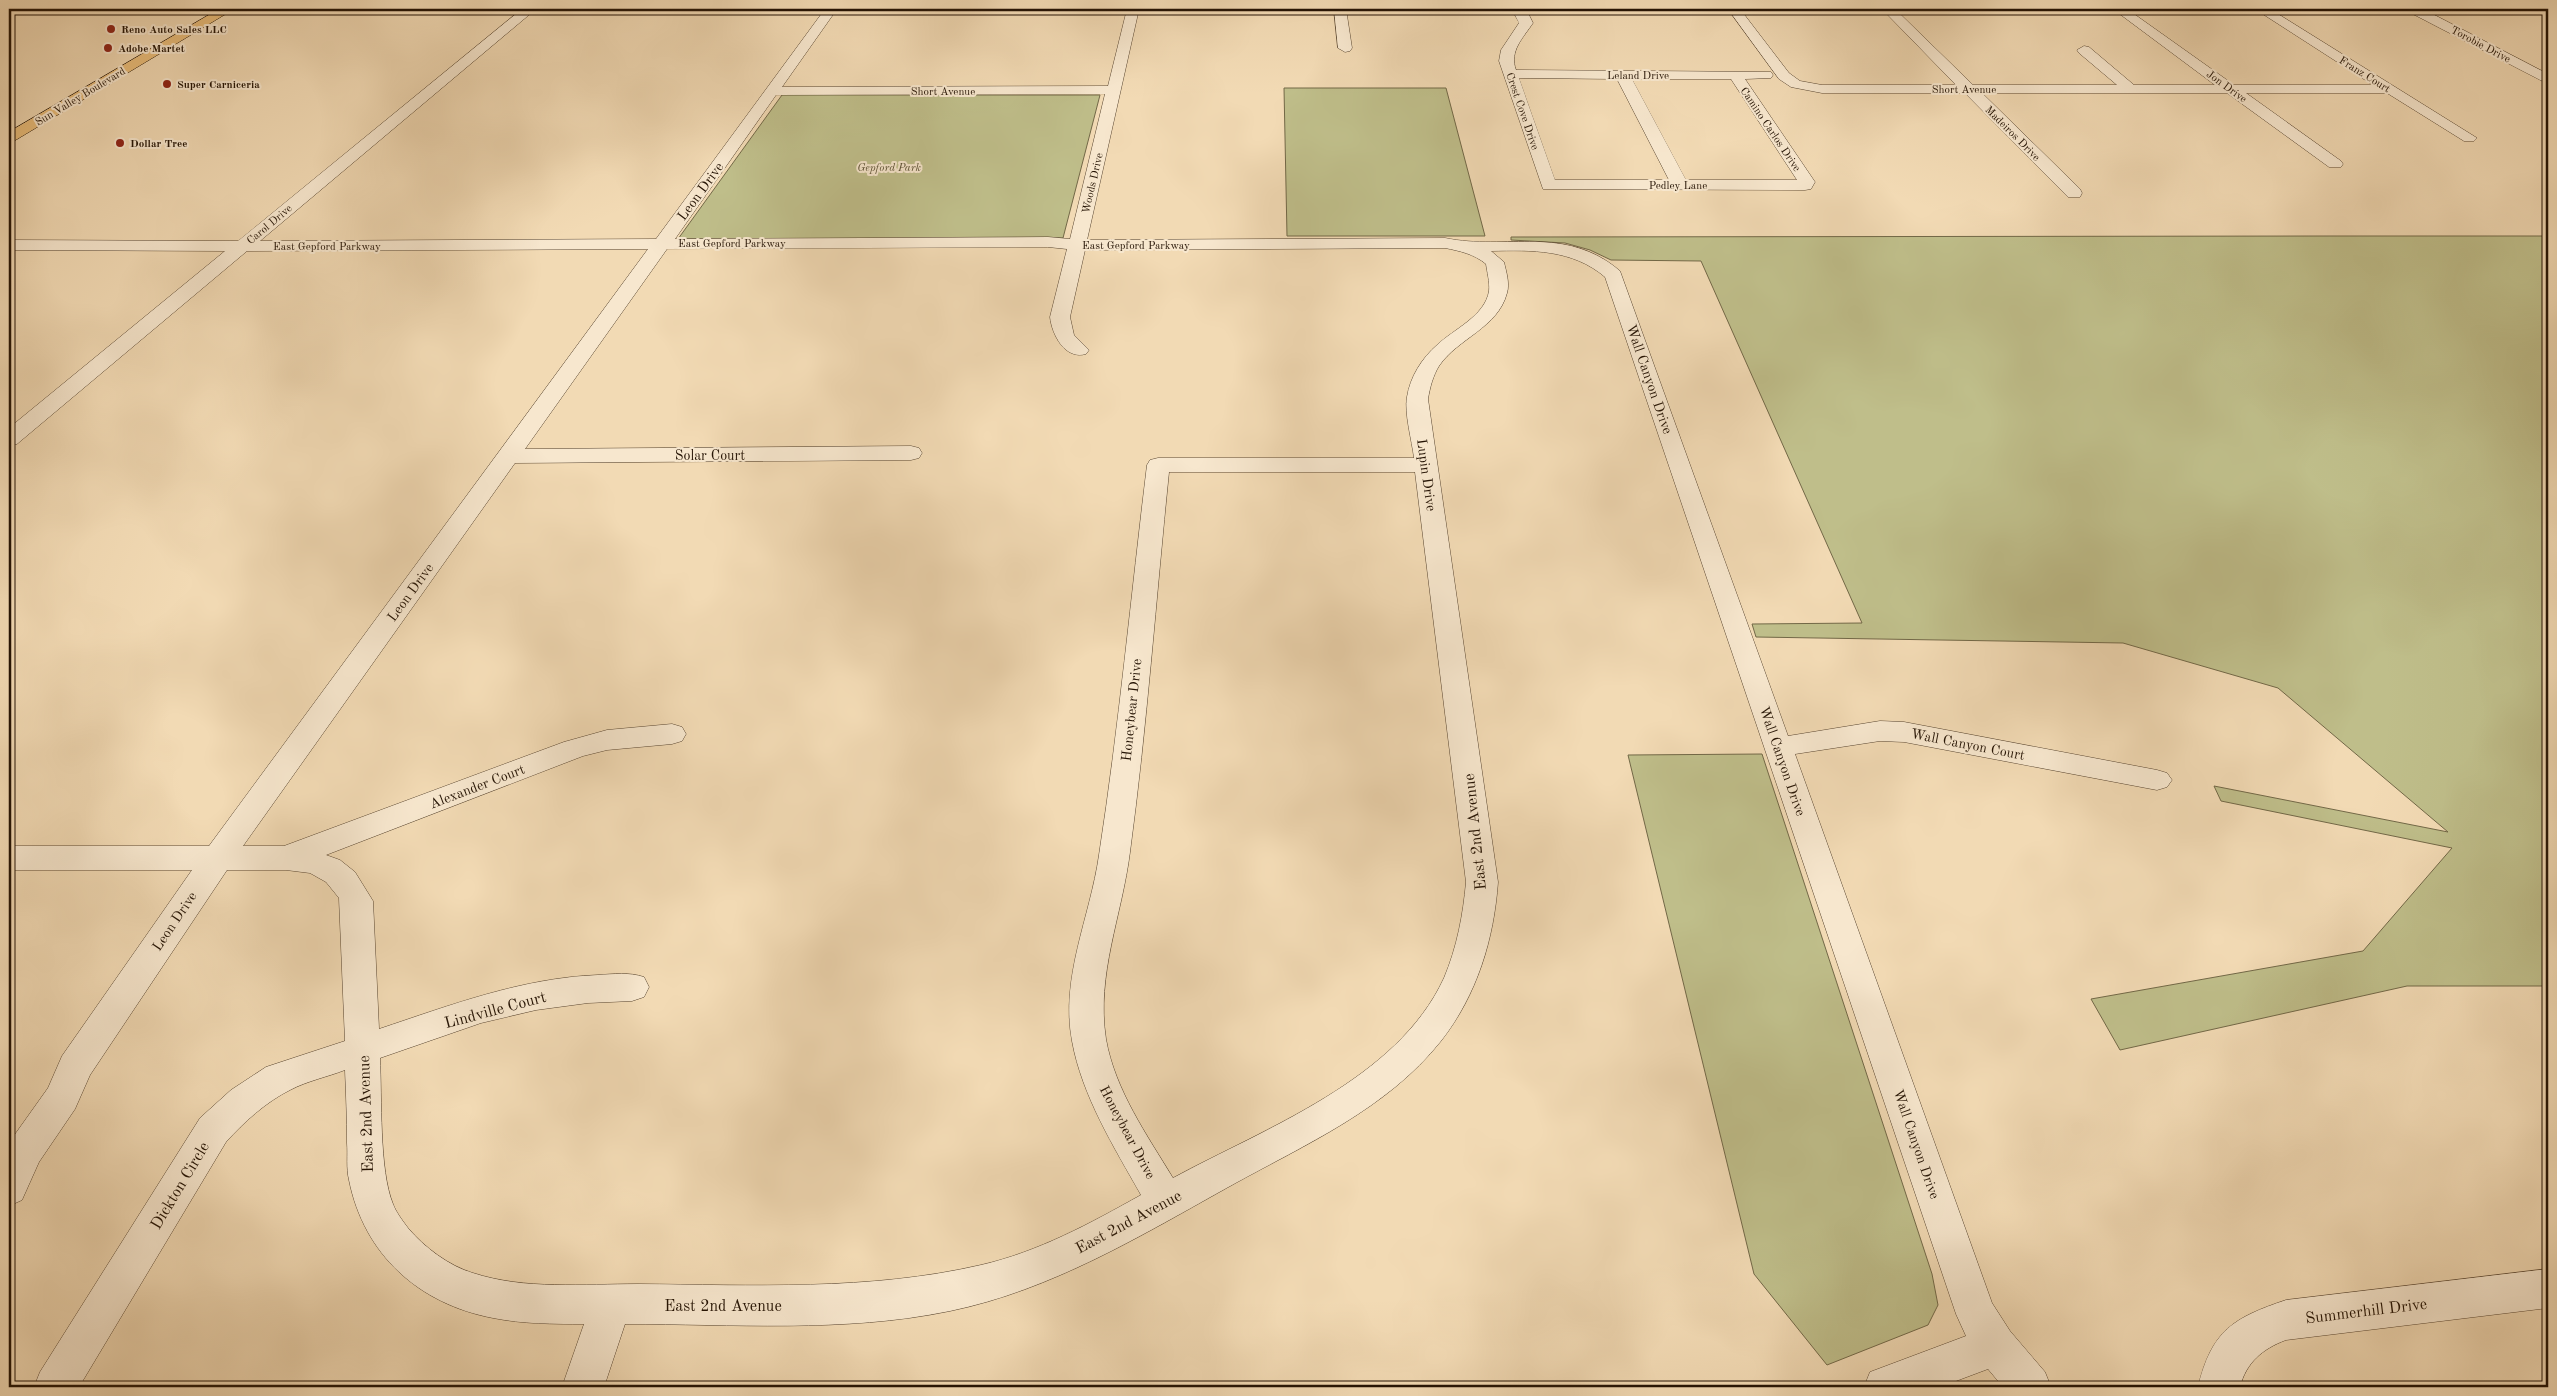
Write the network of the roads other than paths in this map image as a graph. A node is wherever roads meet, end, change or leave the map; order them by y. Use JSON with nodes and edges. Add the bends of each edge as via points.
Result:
{"nodes":[{"id":1,"x":228,"y":9,"type":"edge"},
{"id":2,"x":530,"y":9,"type":"edge"},
{"id":3,"x":831,"y":9,"type":"edge"},
{"id":4,"x":1133,"y":9,"type":"edge"},
{"id":5,"x":1340,"y":9,"type":"edge"},
{"id":6,"x":1734,"y":9,"type":"edge"},
{"id":7,"x":1888,"y":9,"type":"edge"},
{"id":8,"x":2119,"y":9,"type":"edge"},
{"id":9,"x":2261,"y":9,"type":"edge"},
{"id":10,"x":2414,"y":9,"type":"edge"},
{"id":11,"x":1521,"y":10,"type":"edge"},
{"id":12,"x":1345,"y":48,"type":"dead end"},
{"id":13,"x":2084,"y":50,"type":"dead end"},
{"id":14,"x":1511,"y":74,"type":"junction"},
{"id":15,"x":1622,"y":74,"type":"junction"},
{"id":16,"x":1735,"y":75,"type":"junction"},
{"id":17,"x":1766,"y":75,"type":"dead end"},
{"id":18,"x":2548,"y":80,"type":"edge"},
{"id":19,"x":1969,"y":89,"type":"junction"},
{"id":20,"x":2230,"y":89,"type":"junction"},
{"id":21,"x":2389,"y":89,"type":"junction"},
{"id":22,"x":1114,"y":90,"type":"junction"},
{"id":23,"x":2132,"y":90,"type":"junction"},
{"id":24,"x":772,"y":91,"type":"junction"},
{"id":25,"x":9,"y":138,"type":"edge"},
{"id":26,"x":2469,"y":138,"type":"dead end"},
{"id":27,"x":2335,"y":164,"type":"dead end"},
{"id":28,"x":1806,"y":184,"type":"joint"},
{"id":29,"x":1549,"y":185,"type":"joint"},
{"id":30,"x":1680,"y":185,"type":"junction"},
{"id":31,"x":2074,"y":193,"type":"dead end"},
{"id":32,"x":662,"y":244,"type":"junction"},
{"id":33,"x":9,"y":245,"type":"edge"},
{"id":34,"x":1078,"y":245,"type":"junction"},
{"id":35,"x":1457,"y":245,"type":"junction"},
{"id":36,"x":243,"y":246,"type":"junction"},
{"id":37,"x":1079,"y":350,"type":"dead end"},
{"id":38,"x":9,"y":439,"type":"edge"},
{"id":39,"x":911,"y":454,"type":"dead end"},
{"id":40,"x":508,"y":456,"type":"junction"},
{"id":41,"x":1426,"y":465,"type":"junction"},
{"id":42,"x":672,"y":734,"type":"dead end"},
{"id":43,"x":1778,"y":747,"type":"junction"},
{"id":44,"x":1466,"y":763,"type":"joint"},
{"id":45,"x":2157,"y":780,"type":"dead end"},
{"id":46,"x":9,"y":858,"type":"edge"},
{"id":47,"x":218,"y":858,"type":"junction"},
{"id":48,"x":286,"y":858,"type":"junction"},
{"id":49,"x":632,"y":988,"type":"dead end"},
{"id":50,"x":362,"y":1050,"type":"junction"},
{"id":51,"x":9,"y":1188,"type":"edge"},
{"id":52,"x":1166,"y":1202,"type":"junction"},
{"id":53,"x":2548,"y":1288,"type":"edge"},
{"id":54,"x":611,"y":1304,"type":"junction"},
{"id":55,"x":1995,"y":1346,"type":"junction"},
{"id":56,"x":55,"y":1387,"type":"edge"},
{"id":57,"x":582,"y":1387,"type":"edge"},
{"id":58,"x":1885,"y":1387,"type":"edge"},
{"id":59,"x":2030,"y":1387,"type":"edge"},
{"id":60,"x":2218,"y":1387,"type":"edge"}],
"edges":[{"from":1,"to":25,"type":"main road","name":"Sun Valley Boulevard"},
{"from":2,"to":36,"type":"street","name":"Carol Drive"},
{"from":3,"to":24,"type":"street","name":"Leon Drive"},
{"from":4,"to":22,"type":"street","name":"Woods Drive"},
{"from":5,"to":12,"type":"street"},
{"from":6,"to":19,"type":"street","name":"Short Avenue","via":[[1784,76],[1796,84],[1822,88]]},
{"from":7,"to":19,"type":"street","name":"Madeiros Drive"},
{"from":8,"to":20,"type":"street","name":"Jon Drive"},
{"from":9,"to":21,"type":"street","name":"Franz Court"},
{"from":10,"to":18,"type":"street","name":"Torobie Drive"},
{"from":11,"to":14,"type":"street","name":"Crest Cove Drive","via":[[1525,26],[1506,56]]},
{"from":13,"to":23,"type":"street"},
{"from":14,"to":15,"type":"street","name":"Leland Drive"},
{"from":14,"to":29,"type":"street","name":"Crest Cove Drive"},
{"from":15,"to":16,"type":"street","name":"Leland Drive"},
{"from":15,"to":30,"type":"street"},
{"from":16,"to":17,"type":"street","name":"Leland Drive"},
{"from":16,"to":28,"type":"street","name":"Camino Carlos Drive"},
{"from":19,"to":23,"type":"street","name":"Short Avenue"},
{"from":19,"to":31,"type":"street","name":"Madeiros Drive"},
{"from":20,"to":21,"type":"street","name":"Short Avenue"},
{"from":20,"to":23,"type":"street","name":"Short Avenue"},
{"from":20,"to":27,"type":"street","name":"Jon Drive"},
{"from":21,"to":26,"type":"street","name":"Franz Court"},
{"from":22,"to":24,"type":"street","name":"Short Avenue"},
{"from":22,"to":34,"type":"street","name":"Woods Drive"},
{"from":24,"to":32,"type":"street","name":"Leon Drive"},
{"from":28,"to":30,"type":"street","name":"Pedley Lane"},
{"from":29,"to":30,"type":"street","name":"Pedley Lane"},
{"from":32,"to":34,"type":"street","name":"East Gepford Parkway","via":[[1048,242]]},
{"from":32,"to":36,"type":"street","name":"East Gepford Parkway"},
{"from":32,"to":40,"type":"street","name":"Leon Drive"},
{"from":33,"to":36,"type":"street","name":"East Gepford Parkway"},
{"from":34,"to":35,"type":"street","name":"East Gepford Parkway"},
{"from":34,"to":37,"type":"street","name":"Woods Drive","via":[[1060,317],[1065,339]]},
{"from":35,"to":41,"type":"street","name":"Lupin Drive","via":[[1482,252],[1495,262],[1499,292],[1483,316],[1444,348],[1425,371],[1419,385]]},
{"from":35,"to":43,"type":"street","name":"Wall Canyon Drive","via":[[1558,248],[1586,256],[1613,275]]},
{"from":36,"to":38,"type":"street","name":"Carol Drive"},
{"from":39,"to":40,"type":"street","name":"Solar Court"},
{"from":40,"to":47,"type":"street","name":"Leon Drive"},
{"from":41,"to":44,"type":"street","name":"Lupin Drive"},
{"from":41,"to":52,"type":"street","name":"Honeybear Drive","via":[[1158,465],[1117,837],[1110,884],[1087,983],[1086,1020],[1093,1059],[1106,1098]]},
{"from":42,"to":48,"type":"street","name":"Alexander Court","via":[[607,740],[574,749]]},
{"from":43,"to":45,"type":"street","name":"Wall Canyon Court","via":[[1880,731],[1904,732]]},
{"from":43,"to":55,"type":"street","name":"Wall Canyon Drive","via":[[1976,1314]]},
{"from":44,"to":52,"type":"street","name":"East 2nd Avenue","via":[[1482,882],[1480,918],[1467,965],[1453,995],[1430,1030],[1403,1059],[1366,1090]]},
{"from":46,"to":47,"type":"street","name":"East 2nd Avenue"},
{"from":47,"to":48,"type":"street","name":"East 2nd Avenue"},
{"from":47,"to":51,"type":"street","name":"Leon Drive","via":[[75,1067],[62,1098],[24,1152]]},
{"from":48,"to":50,"type":"street","name":"East 2nd Avenue","via":[[310,861],[333,870],[348,883],[357,900]]},
{"from":49,"to":50,"type":"street","name":"Lindville Court","via":[[588,989],[536,996],[481,1009]]},
{"from":50,"to":54,"type":"street","name":"East 2nd Avenue","via":[[367,1178],[376,1211],[394,1241],[418,1265],[450,1284],[490,1298],[536,1304]]},
{"from":50,"to":56,"type":"street","name":"Dickton Circle","via":[[279,1078],[232,1109],[213,1130]]},
{"from":52,"to":54,"type":"street","name":"East 2nd Avenue","via":[[1079,1248],[1018,1273],[953,1291],[886,1302],[828,1305]]},
{"from":53,"to":60,"type":"street","name":"Summerhill Drive","via":[[2286,1320],[2257,1330],[2235,1347],[2221,1371]]},
{"from":54,"to":57,"type":"street"},
{"from":55,"to":58,"type":"street"},
{"from":55,"to":59,"type":"street","name":"Wall Canyon Drive"}]}
